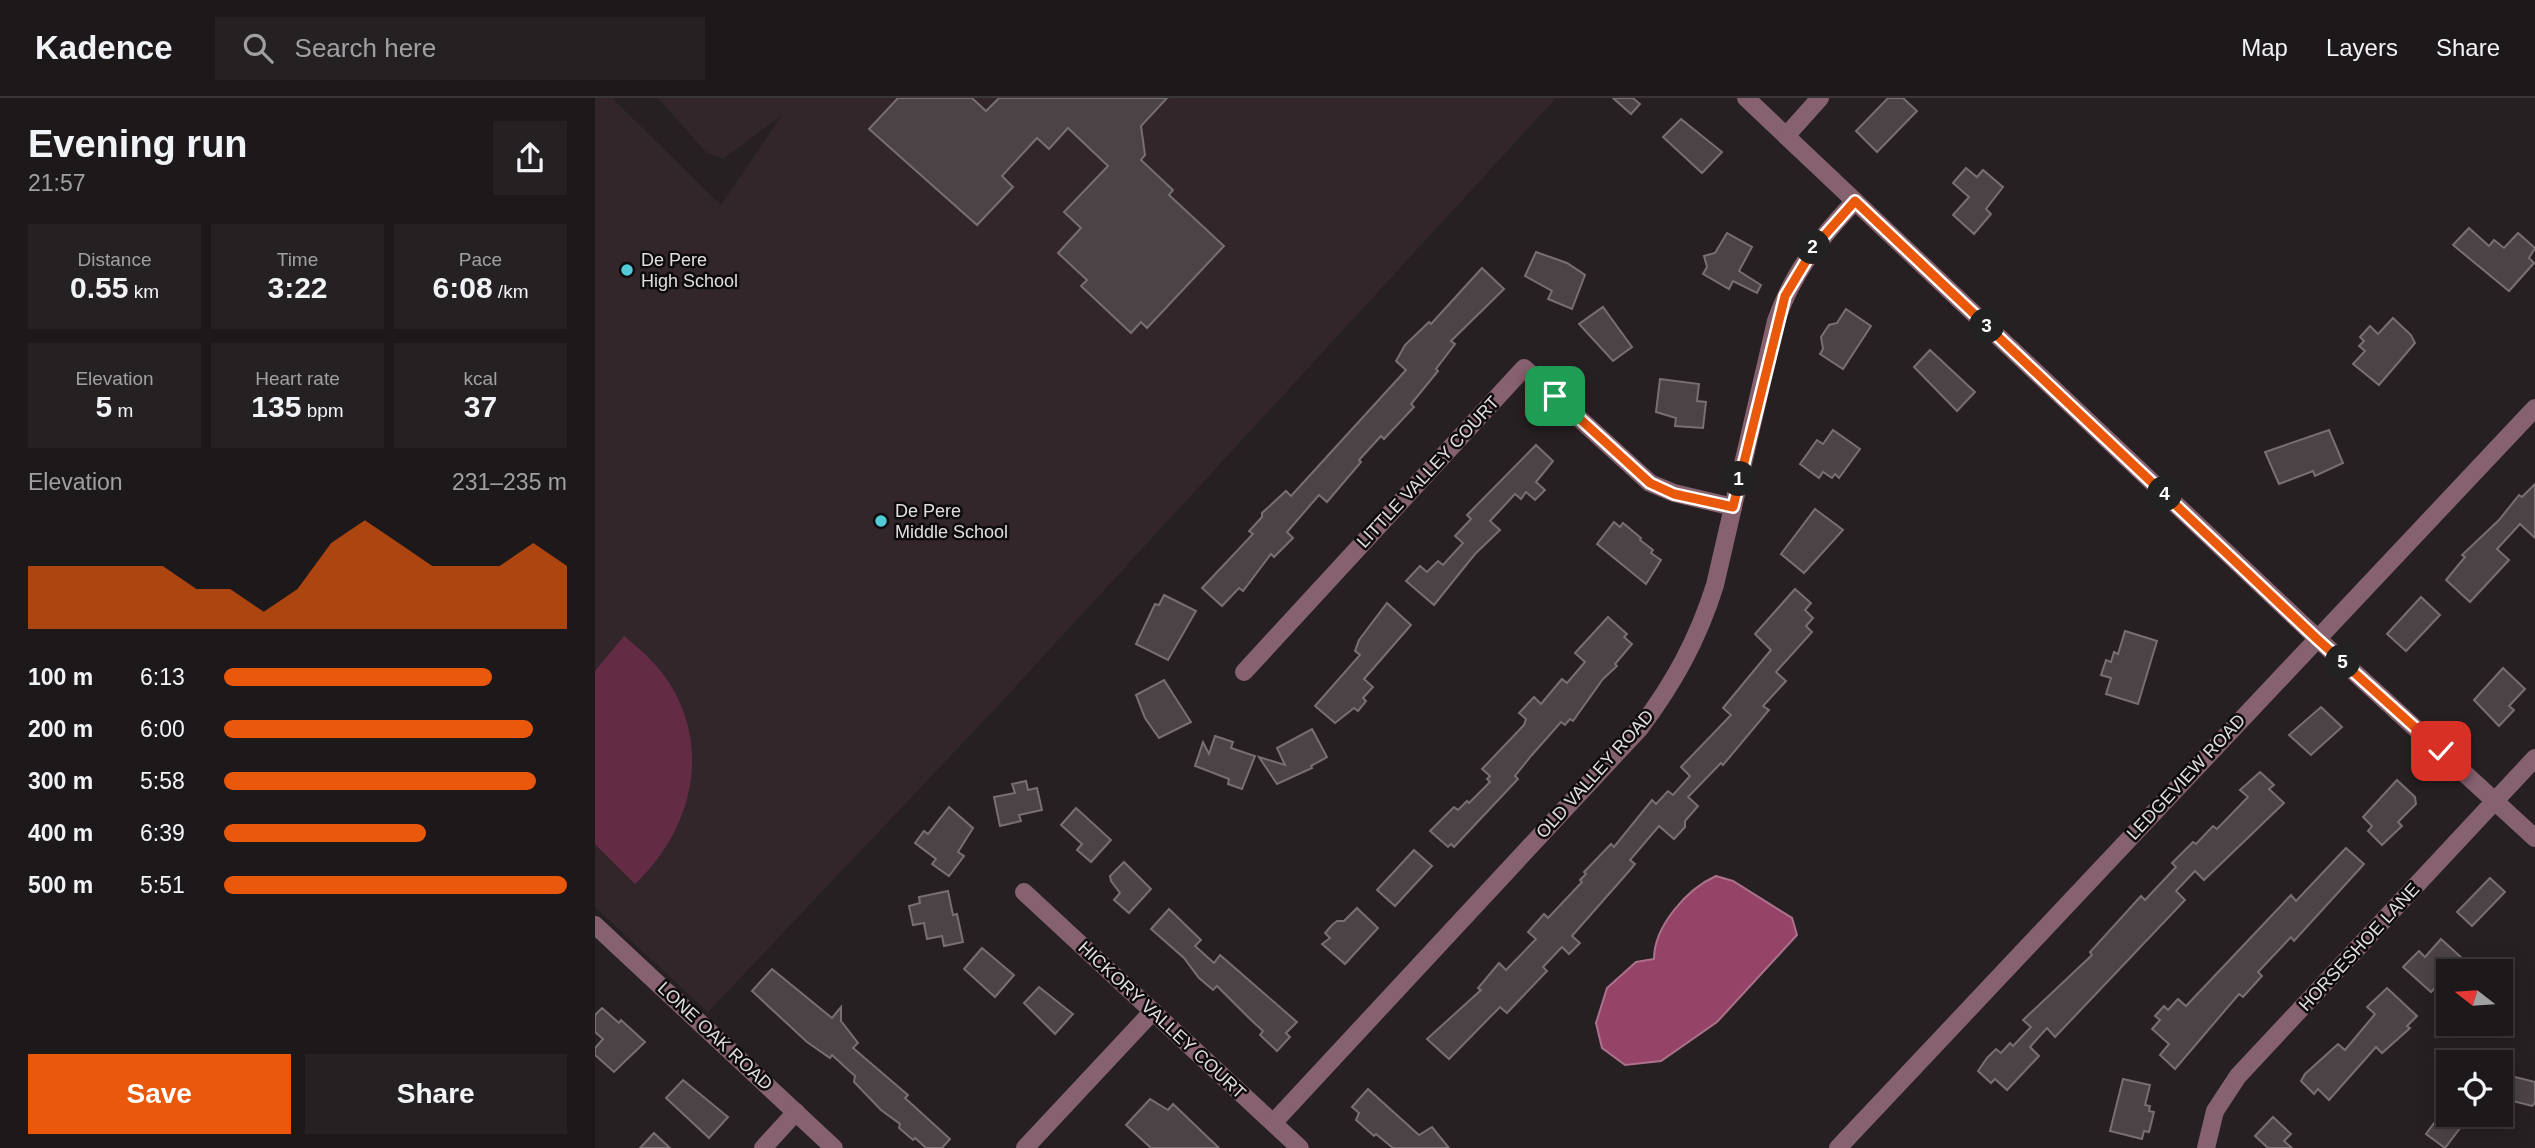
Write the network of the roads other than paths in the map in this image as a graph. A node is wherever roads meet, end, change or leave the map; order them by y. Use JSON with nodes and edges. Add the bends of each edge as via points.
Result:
{"nodes":[{"id":1,"x":1746,"y":98,"type":"edge"},
{"id":2,"x":1820,"y":98,"type":"edge"},
{"id":3,"x":1786,"y":136,"type":"junction"},
{"id":4,"x":1855,"y":201,"type":"junction"},
{"id":5,"x":2535,"y":408,"type":"edge"},
{"id":6,"x":1733,"y":507,"type":"junction"},
{"id":7,"x":2316,"y":638,"type":"junction"},
{"id":8,"x":1244,"y":672,"type":"dead end"},
{"id":9,"x":2535,"y":758,"type":"edge"},
{"id":10,"x":2495,"y":801,"type":"junction"},
{"id":11,"x":2535,"y":838,"type":"edge"},
{"id":12,"x":1024,"y":891,"type":"dead end"},
{"id":13,"x":598,"y":934,"type":"edge"},
{"id":14,"x":1153,"y":1011,"type":"junction"},
{"id":15,"x":796,"y":1112,"type":"junction"},
{"id":16,"x":1273,"y":1123,"type":"junction"},
{"id":17,"x":763,"y":1148,"type":"edge"},
{"id":18,"x":834,"y":1148,"type":"edge"},
{"id":19,"x":1025,"y":1148,"type":"edge"},
{"id":20,"x":1300,"y":1148,"type":"edge"},
{"id":21,"x":1838,"y":1148,"type":"edge"},
{"id":22,"x":2206,"y":1148,"type":"edge"}],
"edges":[{"from":1,"to":3,"type":"street"},
{"from":2,"to":3,"type":"street"},
{"from":3,"to":4,"type":"street"},
{"from":4,"to":6,"type":"street","name":"OLD VALLEY ROAD","via":[[1815,246],[1785,296]]},
{"from":4,"to":7,"type":"street"},
{"from":5,"to":7,"type":"street","name":"LEDGEVIEW ROAD"},
{"from":6,"to":8,"type":"street","name":"LITTLE VALLEY COURT","via":[[1674,494],[1650,483],[1524,368]]},
{"from":6,"to":16,"type":"street","name":"OLD VALLEY ROAD","via":[[1703,622],[1667,692],[1640,728]]},
{"from":7,"to":10,"type":"street"},
{"from":7,"to":21,"type":"street","name":"LEDGEVIEW ROAD"},
{"from":9,"to":10,"type":"street","name":"HORSESHOE LANE"},
{"from":10,"to":11,"type":"street"},
{"from":10,"to":22,"type":"street","name":"HORSESHOE LANE","via":[[2238,1076],[2215,1111]]},
{"from":12,"to":14,"type":"street","name":"HICKORY VALLEY COURT"},
{"from":13,"to":15,"type":"street","name":"LONE OAK ROAD"},
{"from":14,"to":16,"type":"street","name":"HICKORY VALLEY COURT"},
{"from":14,"to":19,"type":"street"},
{"from":15,"to":17,"type":"street"},
{"from":15,"to":18,"type":"street","name":"LONE OAK ROAD"},
{"from":16,"to":20,"type":"street","name":"HICKORY VALLEY COURT"}]}
